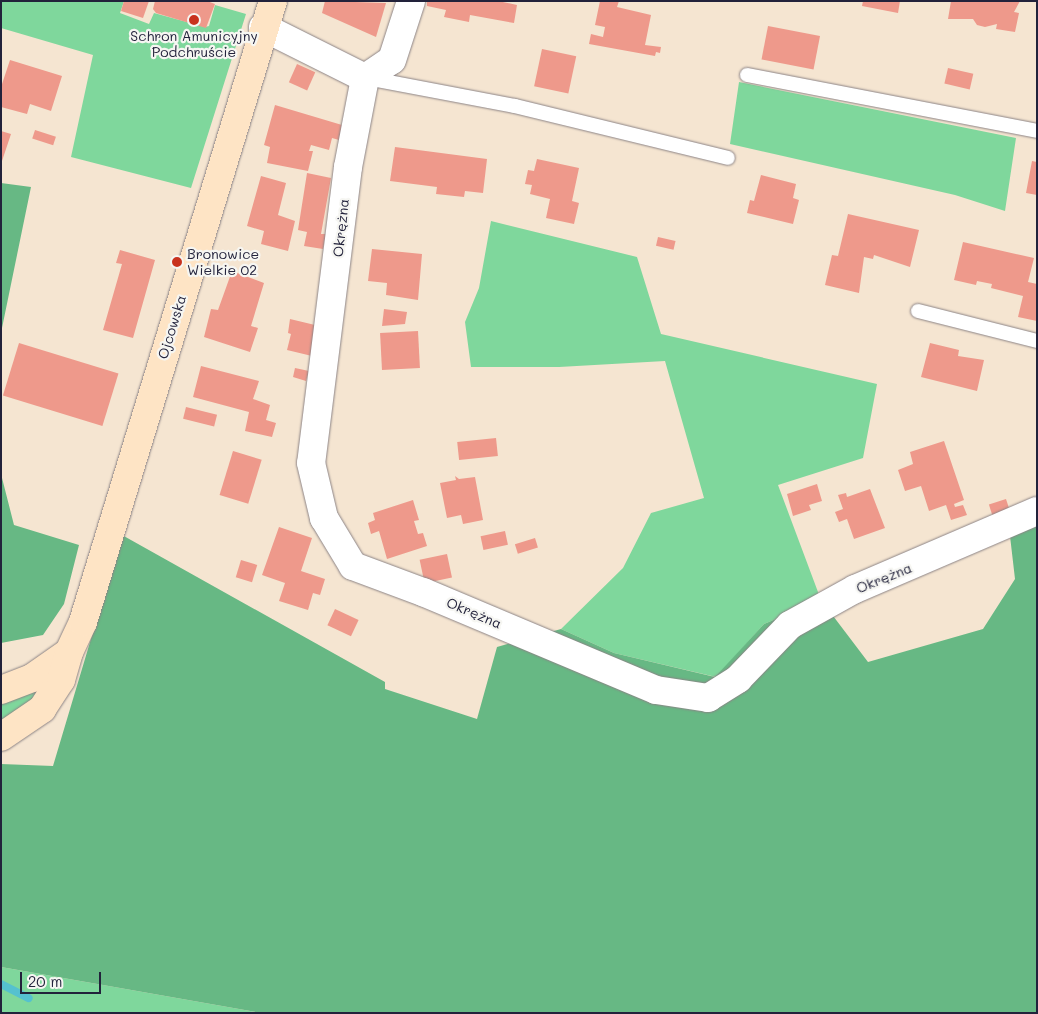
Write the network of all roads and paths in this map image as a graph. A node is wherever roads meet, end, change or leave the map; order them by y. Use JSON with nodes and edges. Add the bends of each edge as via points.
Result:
{"nodes":[{"id":1,"x":411,"y":1,"type":"edge"},
{"id":2,"x":269,"y":8,"type":"edge"},
{"id":3,"x":747,"y":75,"type":"dead end"},
{"id":4,"x":365,"y":78,"type":"junction"},
{"id":5,"x":1037,"y":131,"type":"edge"},
{"id":6,"x":728,"y":158,"type":"dead end"},
{"id":7,"x":918,"y":311,"type":"dead end"},
{"id":8,"x":1037,"y":341,"type":"edge"},
{"id":9,"x":1037,"y":511,"type":"edge"},
{"id":10,"x":69,"y":652,"type":"junction"},
{"id":11,"x":1,"y":690,"type":"edge"},
{"id":12,"x":1,"y":737,"type":"edge"}],
"edges":[{"from":1,"to":4,"type":"street","via":[[392,60]]},
{"from":2,"to":4,"type":"street"},
{"from":2,"to":10,"type":"street","name":"Ojcowska","via":[[83,622]]},
{"from":3,"to":5,"type":"lane"},
{"from":4,"to":6,"type":"lane","via":[[516,106]]},
{"from":4,"to":9,"type":"street","name":"Okrężna","via":[[348,167],[311,463],[324,518],[352,566],[423,592],[656,690],[708,698],[738,679],[790,625],[855,589]]},
{"from":7,"to":8,"type":"lane"},
{"from":10,"to":11,"type":"street","name":"Ojcowska","via":[[32,678]]},
{"from":10,"to":12,"type":"street","name":"Ojcowska","via":[[61,680],[42,709]]}]}
